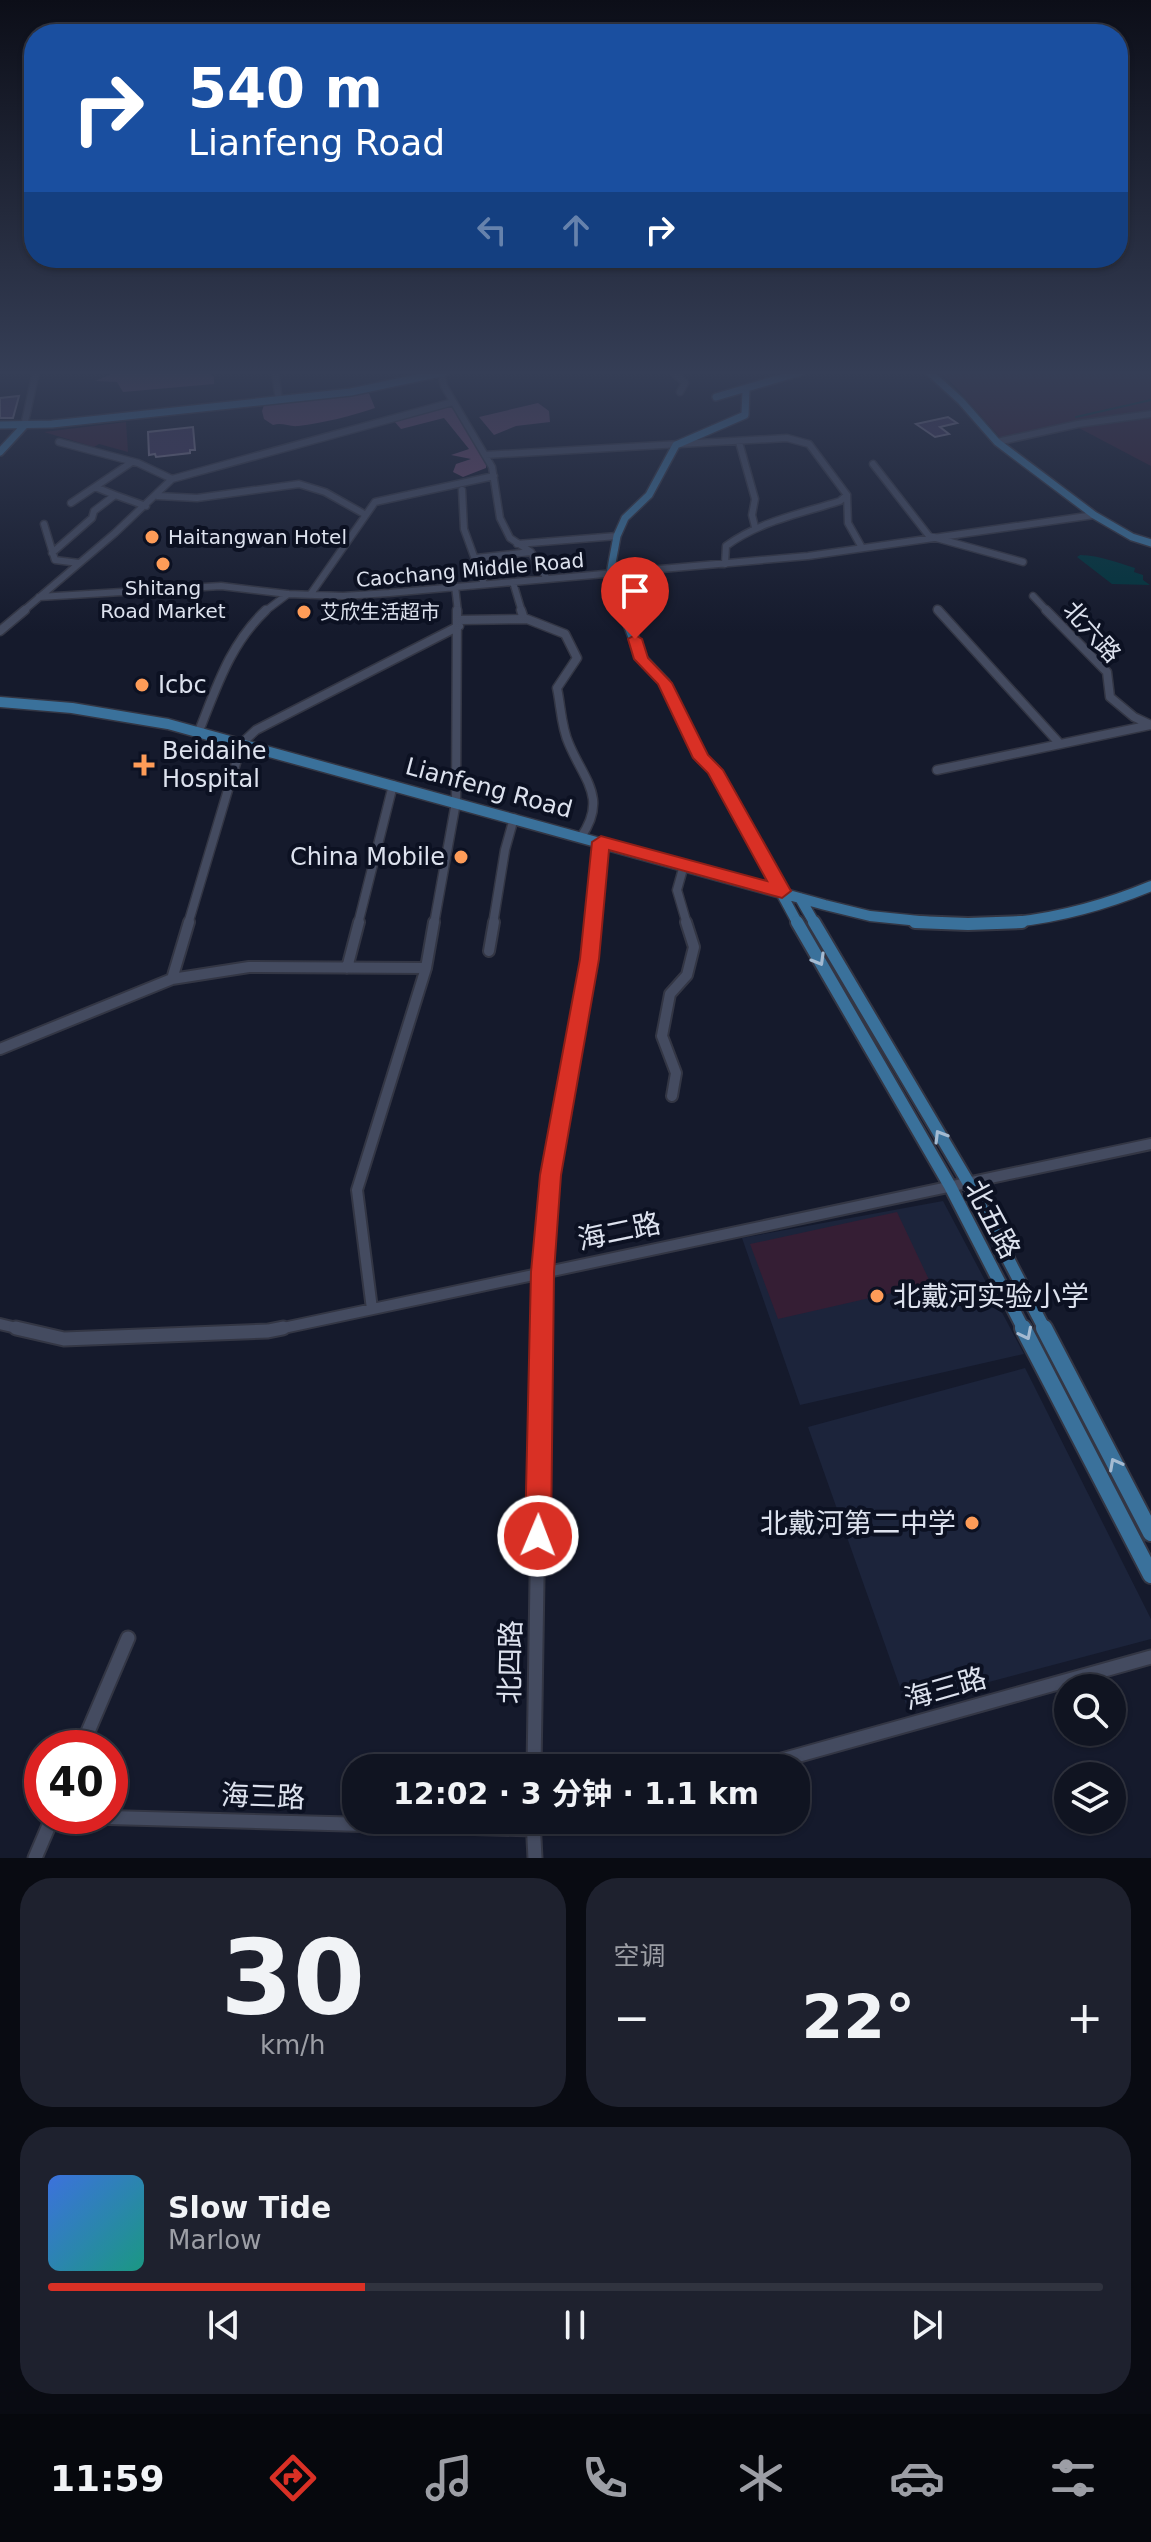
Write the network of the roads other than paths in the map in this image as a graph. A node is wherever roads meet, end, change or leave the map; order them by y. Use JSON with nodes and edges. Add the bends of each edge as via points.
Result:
{"nodes":[{"id":1,"x":120,"y":459,"type":"edge"},
{"id":2,"x":246,"y":459,"type":"edge"},
{"id":3,"x":487,"y":459,"type":"edge"},
{"id":4,"x":669,"y":459,"type":"edge"},
{"id":5,"x":744,"y":459,"type":"edge"},
{"id":6,"x":820,"y":459,"type":"edge"},
{"id":7,"x":1019,"y":459,"type":"edge"},
{"id":8,"x":132,"y":462,"type":"junction"},
{"id":9,"x":873,"y":464,"type":"dead end"},
{"id":10,"x":494,"y":476,"type":"junction"},
{"id":11,"x":172,"y":479,"type":"junction"},
{"id":12,"x":95,"y":487,"type":"junction"},
{"id":13,"x":462,"y":490,"type":"dead end"},
{"id":14,"x":115,"y":495,"type":"junction"},
{"id":15,"x":847,"y":495,"type":"junction"},
{"id":16,"x":158,"y":496,"type":"junction"},
{"id":17,"x":71,"y":503,"type":"dead end"},
{"id":18,"x":146,"y":506,"type":"junction"},
{"id":19,"x":366,"y":515,"type":"junction"},
{"id":20,"x":1094,"y":515,"type":"junction"},
{"id":21,"x":44,"y":524,"type":"dead end"},
{"id":22,"x":755,"y":527,"type":"junction"},
{"id":23,"x":617,"y":536,"type":"junction"},
{"id":24,"x":929,"y":536,"type":"junction"},
{"id":25,"x":1151,"y":543,"type":"edge"},
{"id":26,"x":516,"y":544,"type":"junction"},
{"id":27,"x":861,"y":546,"type":"junction"},
{"id":28,"x":531,"y":552,"type":"junction"},
{"id":29,"x":52,"y":553,"type":"junction"},
{"id":30,"x":476,"y":558,"type":"junction"},
{"id":31,"x":1023,"y":562,"type":"dead end"},
{"id":32,"x":79,"y":563,"type":"junction"},
{"id":33,"x":725,"y":564,"type":"junction"},
{"id":34,"x":610,"y":574,"type":"junction"},
{"id":35,"x":547,"y":579,"type":"junction"},
{"id":36,"x":513,"y":582,"type":"junction"},
{"id":37,"x":484,"y":584,"type":"junction"},
{"id":38,"x":455,"y":586,"type":"junction"},
{"id":39,"x":288,"y":594,"type":"junction"},
{"id":40,"x":310,"y":595,"type":"junction"},
{"id":41,"x":1033,"y":596,"type":"dead end"},
{"id":42,"x":39,"y":597,"type":"junction"},
{"id":43,"x":937,"y":609,"type":"dead end"},
{"id":44,"x":524,"y":619,"type":"junction"},
{"id":45,"x":459,"y":623,"type":"junction"},
{"id":46,"x":0,"y":631,"type":"edge"},
{"id":47,"x":0,"y":702,"type":"edge"},
{"id":48,"x":1151,"y":725,"type":"edge"},
{"id":49,"x":199,"y":731,"type":"junction"},
{"id":50,"x":242,"y":743,"type":"junction"},
{"id":51,"x":1060,"y":744,"type":"junction"},
{"id":52,"x":937,"y":770,"type":"dead end"},
{"id":53,"x":393,"y":785,"type":"junction"},
{"id":54,"x":456,"y":802,"type":"junction"},
{"id":55,"x":514,"y":818,"type":"junction"},
{"id":56,"x":581,"y":837,"type":"junction"},
{"id":57,"x":601,"y":842,"type":"junction"},
{"id":58,"x":684,"y":865,"type":"junction"},
{"id":59,"x":1151,"y":886,"type":"edge"},
{"id":60,"x":782,"y":891,"type":"junction"},
{"id":61,"x":800,"y":898,"type":"junction"},
{"id":62,"x":489,"y":951,"type":"dead end"},
{"id":63,"x":347,"y":968,"type":"junction"},
{"id":64,"x":426,"y":968,"type":"junction"},
{"id":65,"x":172,"y":979,"type":"junction"},
{"id":66,"x":0,"y":1049,"type":"edge"},
{"id":67,"x":672,"y":1096,"type":"dead end"},
{"id":68,"x":1151,"y":1144,"type":"edge"},
{"id":69,"x":968,"y":1182,"type":"junction"},
{"id":70,"x":950,"y":1186,"type":"junction"},
{"id":71,"x":542,"y":1272,"type":"junction"},
{"id":72,"x":372,"y":1309,"type":"junction"},
{"id":73,"x":0,"y":1324,"type":"edge"},
{"id":74,"x":1151,"y":1533,"type":"edge"},
{"id":75,"x":1151,"y":1575,"type":"edge"},
{"id":76,"x":128,"y":1638,"type":"dead end"},
{"id":77,"x":1151,"y":1657,"type":"edge"},
{"id":78,"x":89,"y":1730,"type":"edge"},
{"id":79,"x":534,"y":1754,"type":"edge"},
{"id":80,"x":803,"y":1754,"type":"edge"},
{"id":81,"x":128,"y":1817,"type":"edge"},
{"id":82,"x":342,"y":1821,"type":"edge"},
{"id":83,"x":45,"y":1834,"type":"edge"},
{"id":84,"x":534,"y":1834,"type":"edge"},
{"id":85,"x":35,"y":1858,"type":"edge"},
{"id":86,"x":535,"y":1858,"type":"edge"}],
"edges":[{"from":1,"to":8,"type":"street"},
{"from":2,"to":11,"type":"street"},
{"from":3,"to":10,"type":"street"},
{"from":4,"to":23,"type":"main road"},
{"from":5,"to":22,"type":"street","via":[[755,499]]},
{"from":6,"to":15,"type":"street"},
{"from":7,"to":20,"type":"main road"},
{"from":8,"to":11,"type":"street"},
{"from":8,"to":12,"type":"street"},
{"from":9,"to":24,"type":"street"},
{"from":10,"to":19,"type":"street","via":[[375,502]]},
{"from":10,"to":26,"type":"street","via":[[500,518]]},
{"from":11,"to":16,"type":"street"},
{"from":12,"to":14,"type":"street"},
{"from":12,"to":17,"type":"street"},
{"from":13,"to":30,"type":"street","via":[[464,529]]},
{"from":14,"to":18,"type":"street"},
{"from":14,"to":29,"type":"street"},
{"from":15,"to":22,"type":"street"},
{"from":15,"to":27,"type":"street","via":[[847,521]]},
{"from":16,"to":18,"type":"street"},
{"from":16,"to":19,"type":"street","via":[[197,498],[299,484]]},
{"from":18,"to":32,"type":"street"},
{"from":19,"to":40,"type":"street"},
{"from":20,"to":24,"type":"street","name":"Caochang Middle Road"},
{"from":20,"to":25,"type":"main road"},
{"from":21,"to":29,"type":"street"},
{"from":22,"to":33,"type":"street","via":[[726,546]]},
{"from":23,"to":26,"type":"street"},
{"from":23,"to":34,"type":"main road"},
{"from":24,"to":27,"type":"street","name":"Caochang Middle Road"},
{"from":24,"to":31,"type":"street"},
{"from":26,"to":28,"type":"street"},
{"from":27,"to":33,"type":"street","name":"Caochang Middle Road"},
{"from":28,"to":30,"type":"street"},
{"from":28,"to":35,"type":"street"},
{"from":29,"to":32,"type":"street","via":[[55,560]]},
{"from":30,"to":37,"type":"street"},
{"from":32,"to":42,"type":"street"},
{"from":33,"to":34,"type":"street","name":"Caochang Middle Road"},
{"from":34,"to":35,"type":"street","name":"Caochang Middle Road"},
{"from":34,"to":60,"type":"main road","name":"北五路","via":[[642,659],[665,683],[701,758],[715,770]]},
{"from":35,"to":36,"type":"street","name":"Caochang Middle Road"},
{"from":36,"to":37,"type":"street","name":"Caochang Middle Road"},
{"from":36,"to":44,"type":"street"},
{"from":37,"to":38,"type":"street","name":"Caochang Middle Road"},
{"from":38,"to":40,"type":"street","name":"Caochang Middle Road"},
{"from":38,"to":45,"type":"street"},
{"from":39,"to":40,"type":"street","name":"Caochang Middle Road"},
{"from":39,"to":42,"type":"street","name":"Caochang Middle Road","via":[[221,586]]},
{"from":39,"to":49,"type":"street","via":[[246,626],[228,656]]},
{"from":41,"to":48,"type":"street","name":"北六路","via":[[1107,672],[1110,697]]},
{"from":42,"to":46,"type":"street"},
{"from":43,"to":51,"type":"street"},
{"from":44,"to":45,"type":"street"},
{"from":44,"to":56,"type":"street","via":[[565,634],[577,658],[557,688],[568,743],[586,773],[595,808]]},
{"from":45,"to":50,"type":"street","via":[[256,730]]},
{"from":45,"to":54,"type":"street"},
{"from":47,"to":49,"type":"main road","name":"Lianfeng Road","via":[[102,712]]},
{"from":48,"to":51,"type":"street"},
{"from":49,"to":50,"type":"main road","name":"Lianfeng Road"},
{"from":50,"to":53,"type":"main road","name":"Lianfeng Road"},
{"from":50,"to":65,"type":"street"},
{"from":51,"to":52,"type":"street"},
{"from":53,"to":54,"type":"main road","name":"Lianfeng Road"},
{"from":53,"to":63,"type":"street"},
{"from":54,"to":55,"type":"main road","name":"Lianfeng Road"},
{"from":54,"to":64,"type":"street"},
{"from":55,"to":56,"type":"main road","name":"Lianfeng Road"},
{"from":55,"to":62,"type":"street"},
{"from":56,"to":57,"type":"main road","name":"Lianfeng Road"},
{"from":57,"to":58,"type":"main road","name":"Lianfeng Road"},
{"from":57,"to":71,"type":"street","name":"北四路","via":[[590,959],[550,1175]]},
{"from":58,"to":60,"type":"main road","name":"Lianfeng Road"},
{"from":58,"to":67,"type":"street","via":[[677,890],[694,947],[687,975],[670,994],[662,1036],[676,1073]]},
{"from":59,"to":61,"type":"main road","name":"Lianfeng Road","via":[[1066,915],[1000,923],[913,922]]},
{"from":60,"to":61,"type":"main road","name":"Lianfeng Road"},
{"from":60,"to":70,"type":"main road","name":"北五路","one_way":true},
{"from":69,"to":61,"type":"main road","name":"北五路","one_way":true},
{"from":63,"to":64,"type":"street"},
{"from":63,"to":65,"type":"street","via":[[249,967]]},
{"from":64,"to":72,"type":"street","via":[[357,1190]]},
{"from":65,"to":66,"type":"street"},
{"from":68,"to":69,"type":"street","name":"海二路"},
{"from":69,"to":70,"type":"street","name":"海二路"},
{"from":74,"to":69,"type":"main road","name":"北五路","one_way":true},
{"from":70,"to":71,"type":"street","name":"海二路"},
{"from":70,"to":75,"type":"main road","name":"北五路","one_way":true},
{"from":71,"to":72,"type":"street","name":"海二路"},
{"from":71,"to":79,"type":"street","name":"北四路"},
{"from":72,"to":73,"type":"street","name":"海二路","via":[[268,1331],[64,1339]]},
{"from":76,"to":78,"type":"street"},
{"from":77,"to":80,"type":"street","name":"海三路"},
{"from":81,"to":82,"type":"street","name":"海三路"},
{"from":83,"to":85,"type":"street"},
{"from":84,"to":86,"type":"street"}]}
